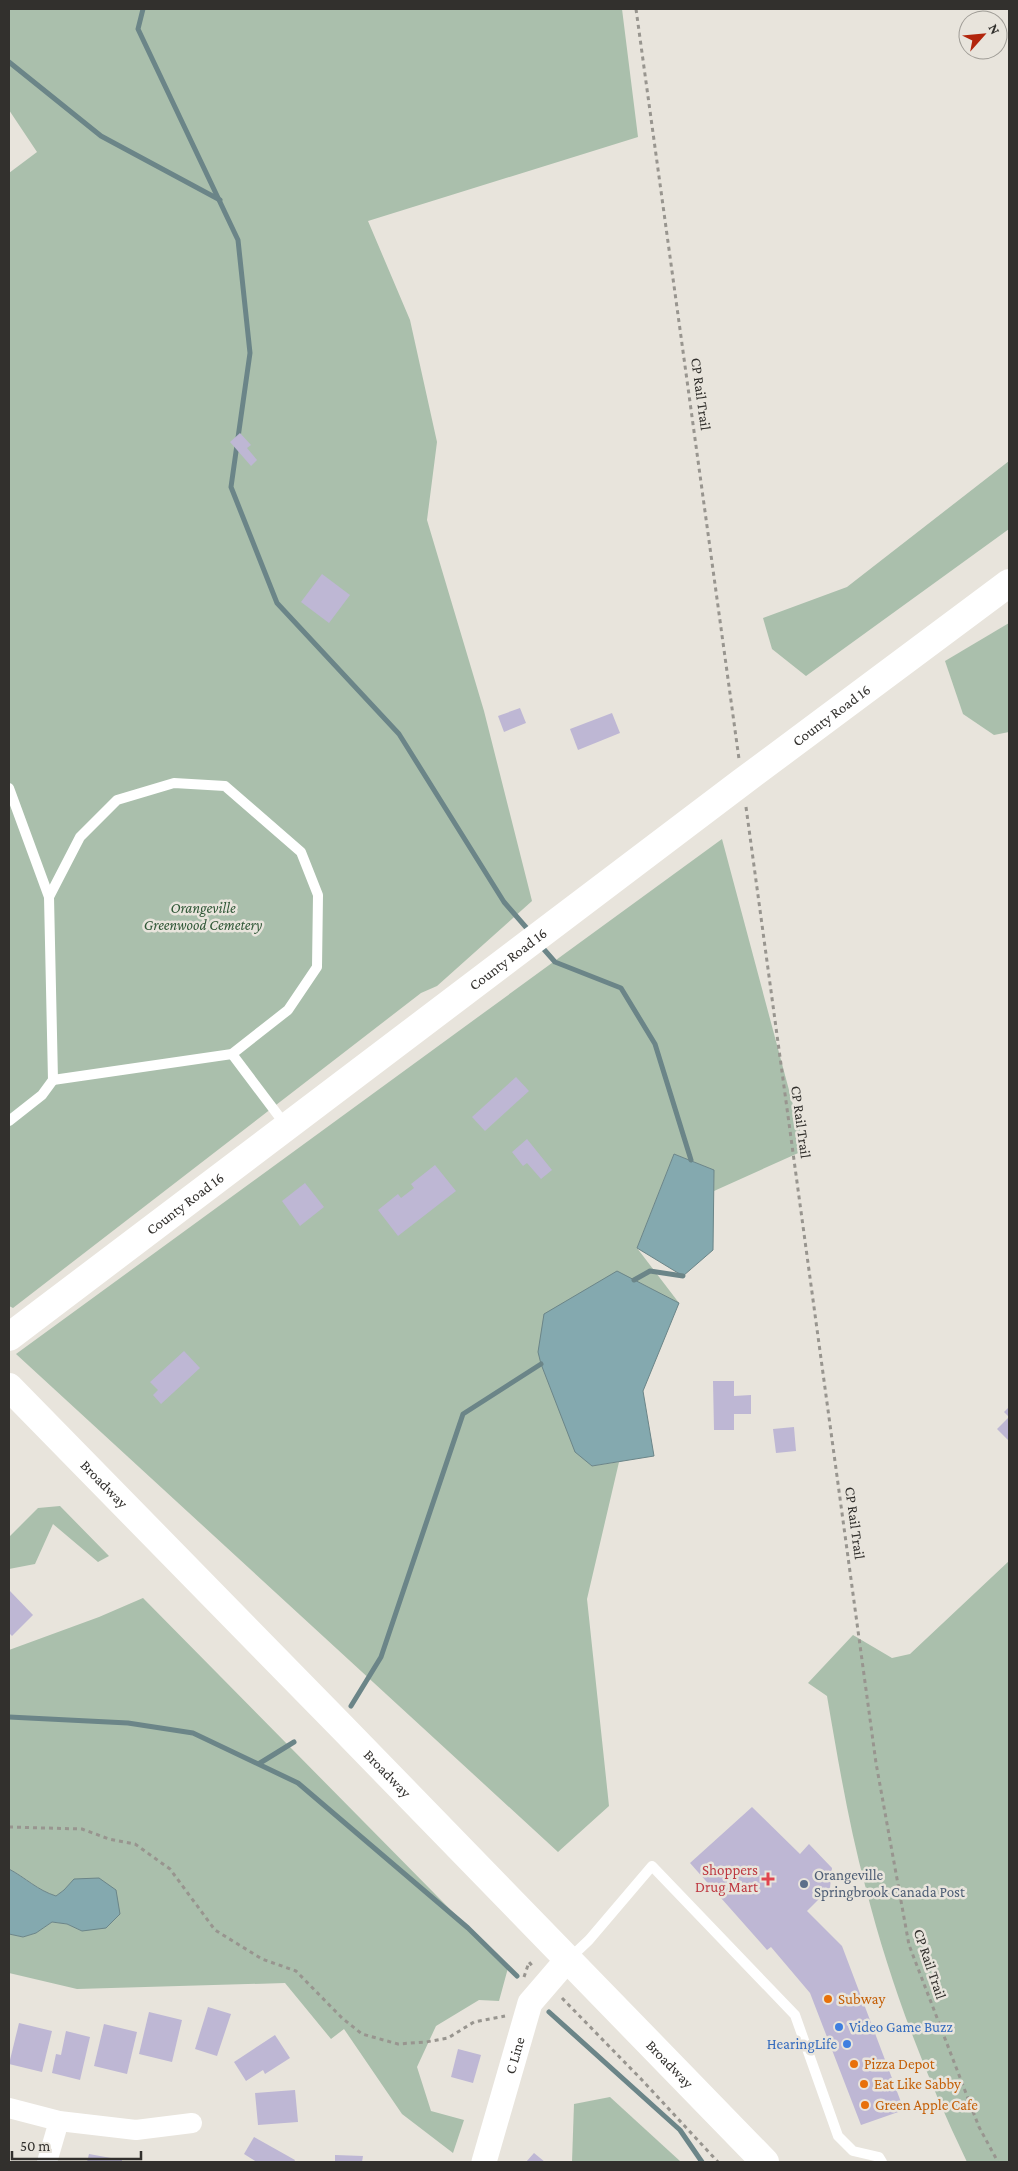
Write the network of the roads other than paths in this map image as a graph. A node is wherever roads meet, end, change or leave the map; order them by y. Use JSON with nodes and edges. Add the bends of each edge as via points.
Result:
{"nodes":[{"id":1,"x":1009,"y":583,"type":"edge"},
{"id":2,"x":9,"y":788,"type":"edge"},
{"id":3,"x":49,"y":897,"type":"junction"},
{"id":4,"x":232,"y":1054,"type":"junction"},
{"id":5,"x":53,"y":1080,"type":"junction"},
{"id":6,"x":9,"y":1121,"type":"edge"},
{"id":7,"x":287,"y":1128,"type":"junction"},
{"id":8,"x":9,"y":1337,"type":"edge"},
{"id":9,"x":9,"y":1387,"type":"edge"},
{"id":10,"x":567,"y":1960,"type":"junction"},
{"id":11,"x":9,"y":2108,"type":"edge"},
{"id":12,"x":59,"y":2120,"type":"junction"},
{"id":13,"x":192,"y":2123,"type":"dead end"},
{"id":14,"x":47,"y":2162,"type":"edge"},
{"id":15,"x":484,"y":2162,"type":"edge"},
{"id":16,"x":765,"y":2162,"type":"edge"},
{"id":17,"x":882,"y":2162,"type":"edge"}],
"edges":[{"from":1,"to":7,"type":"main road","name":"County Road 16"},
{"from":2,"to":3,"type":"lane"},
{"from":3,"to":4,"type":"lane","via":[[80,837],[117,800],[174,783],[225,786],[301,852],[318,896],[317,967],[288,1010]]},
{"from":3,"to":5,"type":"lane"},
{"from":4,"to":5,"type":"lane"},
{"from":4,"to":7,"type":"lane"},
{"from":5,"to":6,"type":"lane","via":[[42,1095]]},
{"from":7,"to":8,"type":"main road","name":"County Road 16"},
{"from":9,"to":10,"type":"main road","name":"Broadway"},
{"from":10,"to":15,"type":"street","name":"C Line","via":[[530,2003]]},
{"from":10,"to":16,"type":"main road","name":"Broadway"},
{"from":10,"to":17,"type":"lane","via":[[589,1940],[652,1866],[796,2015],[838,2136],[853,2151],[880,2157]]},
{"from":11,"to":12,"type":"street"},
{"from":12,"to":13,"type":"street","via":[[136,2130]]},
{"from":12,"to":14,"type":"street"}]}
